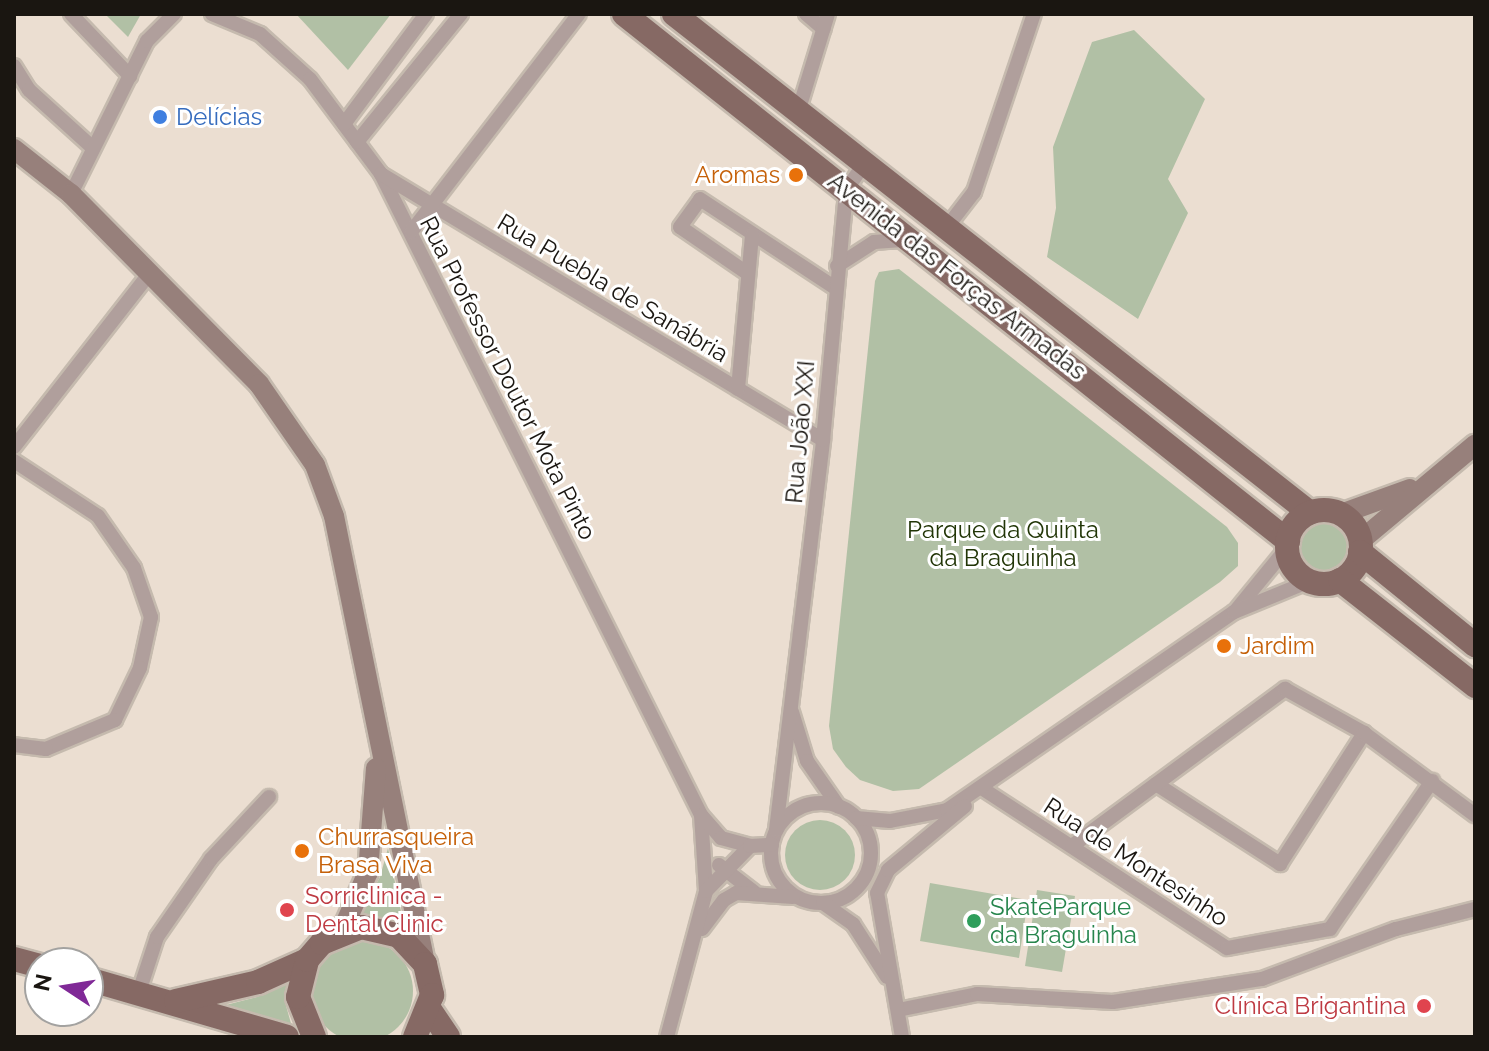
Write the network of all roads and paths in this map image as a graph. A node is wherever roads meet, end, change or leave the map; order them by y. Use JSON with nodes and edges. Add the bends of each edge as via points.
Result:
{"nodes":[{"id":1,"x":71,"y":14,"type":"edge"},
{"id":2,"x":174,"y":14,"type":"edge"},
{"id":3,"x":212,"y":14,"type":"edge"},
{"id":4,"x":426,"y":14,"type":"edge"},
{"id":5,"x":461,"y":14,"type":"edge"},
{"id":6,"x":579,"y":14,"type":"edge"},
{"id":7,"x":624,"y":14,"type":"edge"},
{"id":8,"x":674,"y":14,"type":"edge"},
{"id":9,"x":806,"y":14,"type":"edge"},
{"id":10,"x":1034,"y":14,"type":"edge"},
{"id":11,"x":250,"y":20,"type":"edge"},
{"id":12,"x":826,"y":21,"type":"edge"},
{"id":13,"x":14,"y":66,"type":"edge"},
{"id":14,"x":130,"y":76,"type":"junction"},
{"id":15,"x":798,"y":112,"type":"junction"},
{"id":16,"x":344,"y":124,"type":"junction"},
{"id":17,"x":357,"y":142,"type":"junction"},
{"id":18,"x":93,"y":148,"type":"junction"},
{"id":19,"x":14,"y":149,"type":"edge"},
{"id":20,"x":864,"y":164,"type":"junction"},
{"id":21,"x":381,"y":174,"type":"junction"},
{"id":22,"x":846,"y":190,"type":"junction"},
{"id":23,"x":71,"y":194,"type":"junction"},
{"id":24,"x":432,"y":205,"type":"junction"},
{"id":25,"x":944,"y":224,"type":"junction"},
{"id":26,"x":411,"y":232,"type":"junction"},
{"id":27,"x":752,"y":235,"type":"junction"},
{"id":28,"x":915,"y":241,"type":"junction"},
{"id":29,"x":837,"y":266,"type":"junction"},
{"id":30,"x":747,"y":273,"type":"junction"},
{"id":31,"x":149,"y":274,"type":"junction"},
{"id":32,"x":834,"y":287,"type":"junction"},
{"id":33,"x":738,"y":389,"type":"junction"},
{"id":34,"x":823,"y":440,"type":"junction"},
{"id":35,"x":1475,"y":445,"type":"edge"},
{"id":36,"x":14,"y":447,"type":"edge"},
{"id":37,"x":14,"y":461,"type":"edge"},
{"id":38,"x":1421,"y":485,"type":"junction"},
{"id":39,"x":1310,"y":513,"type":"junction"},
{"id":40,"x":1341,"y":514,"type":"junction"},
{"id":41,"x":1287,"y":545,"type":"junction"},
{"id":42,"x":1360,"y":547,"type":"junction"},
{"id":43,"x":1340,"y":580,"type":"junction"},
{"id":44,"x":1310,"y":581,"type":"junction"},
{"id":45,"x":1234,"y":612,"type":"junction"},
{"id":46,"x":1475,"y":645,"type":"edge"},
{"id":47,"x":1475,"y":686,"type":"edge"},
{"id":48,"x":791,"y":710,"type":"junction"},
{"id":49,"x":1364,"y":733,"type":"junction"},
{"id":50,"x":14,"y":745,"type":"edge"},
{"id":51,"x":378,"y":745,"type":"junction"},
{"id":52,"x":1432,"y":781,"type":"junction"},
{"id":53,"x":1156,"y":784,"type":"junction"},
{"id":54,"x":983,"y":789,"type":"junction"},
{"id":55,"x":269,"y":797,"type":"dead end"},
{"id":56,"x":839,"y":807,"type":"junction"},
{"id":57,"x":701,"y":815,"type":"junction"},
{"id":58,"x":1475,"y":815,"type":"edge"},
{"id":59,"x":856,"y":818,"type":"junction"},
{"id":60,"x":774,"y":838,"type":"junction"},
{"id":61,"x":706,"y":840,"type":"junction"},
{"id":62,"x":750,"y":846,"type":"junction"},
{"id":63,"x":1072,"y":846,"type":"junction"},
{"id":64,"x":722,"y":870,"type":"junction"},
{"id":65,"x":888,"y":870,"type":"junction"},
{"id":66,"x":859,"y":885,"type":"junction"},
{"id":67,"x":706,"y":891,"type":"junction"},
{"id":68,"x":754,"y":892,"type":"junction"},
{"id":69,"x":797,"y":897,"type":"junction"},
{"id":70,"x":823,"y":903,"type":"junction"},
{"id":71,"x":1475,"y":909,"type":"edge"},
{"id":72,"x":342,"y":931,"type":"junction"},
{"id":73,"x":696,"y":939,"type":"junction"},
{"id":74,"x":307,"y":960,"type":"junction"},
{"id":75,"x":425,"y":964,"type":"junction"},
{"id":76,"x":104,"y":983,"type":"edge"},
{"id":77,"x":139,"y":992,"type":"junction"},
{"id":78,"x":175,"y":1001,"type":"junction"},
{"id":79,"x":897,"y":1003,"type":"junction"},
{"id":80,"x":430,"y":1010,"type":"junction"},
{"id":81,"x":287,"y":1037,"type":"edge"},
{"id":82,"x":314,"y":1037,"type":"edge"},
{"id":83,"x":415,"y":1037,"type":"edge"},
{"id":84,"x":448,"y":1037,"type":"edge"},
{"id":85,"x":667,"y":1037,"type":"edge"},
{"id":86,"x":902,"y":1037,"type":"edge"}],
"edges":[{"from":1,"to":14,"type":"street"},
{"from":2,"to":14,"type":"street","via":[[147,41]]},
{"from":3,"to":11,"type":"street","name":"Rua Professor Doutor Mota Pinto"},
{"from":4,"to":16,"type":"street"},
{"from":5,"to":17,"type":"street"},
{"from":6,"to":24,"type":"street"},
{"from":7,"to":22,"type":"main road","name":"Avenida das Forças Armadas"},
{"from":8,"to":15,"type":"main road","name":"Avenida das Forças Armadas"},
{"from":9,"to":12,"type":"street"},
{"from":10,"to":25,"type":"street","via":[[974,192]]},
{"from":11,"to":16,"type":"street","name":"Rua Professor Doutor Mota Pinto","via":[[310,79]]},
{"from":12,"to":15,"type":"street"},
{"from":13,"to":18,"type":"street","via":[[29,90]]},
{"from":14,"to":18,"type":"street"},
{"from":15,"to":20,"type":"main road","name":"Avenida das Forças Armadas"},
{"from":16,"to":17,"type":"street","name":"Rua Professor Doutor Mota Pinto"},
{"from":17,"to":21,"type":"street","name":"Rua Professor Doutor Mota Pinto"},
{"from":18,"to":23,"type":"street"},
{"from":19,"to":23,"type":"street"},
{"from":20,"to":22,"type":"street","name":"Rua João XXI"},
{"from":20,"to":25,"type":"main road","name":"Avenida das Forças Armadas"},
{"from":21,"to":24,"type":"street","name":"Rua Puebla de Sanábria"},
{"from":21,"to":26,"type":"street","name":"Rua Professor Doutor Mota Pinto"},
{"from":22,"to":25,"type":"main road","via":[[871,186],[919,222]]},
{"from":22,"to":28,"type":"main road","name":"Avenida das Forças Armadas"},
{"from":22,"to":29,"type":"street","name":"Rua João XXI"},
{"from":23,"to":31,"type":"street"},
{"from":24,"to":26,"type":"street"},
{"from":24,"to":33,"type":"street","name":"Rua Puebla de Sanábria"},
{"from":25,"to":39,"type":"main road","name":"Avenida das Forças Armadas"},
{"from":26,"to":57,"type":"street","name":"Rua Professor Doutor Mota Pinto"},
{"from":27,"to":30,"type":"street"},
{"from":27,"to":30,"type":"street","via":[[700,199],[680,227]]},
{"from":27,"to":32,"type":"street"},
{"from":28,"to":29,"type":"street","via":[[874,242]]},
{"from":28,"to":41,"type":"main road","name":"Avenida das Forças Armadas"},
{"from":29,"to":32,"type":"street","name":"Rua João XXI"},
{"from":30,"to":33,"type":"street"},
{"from":31,"to":36,"type":"street"},
{"from":31,"to":51,"type":"street","via":[[259,384],[315,465],[334,516]]},
{"from":32,"to":34,"type":"street","name":"Rua João XXI"},
{"from":33,"to":34,"type":"street","name":"Rua Puebla de Sanábria"},
{"from":34,"to":48,"type":"street","name":"Rua João XXI"},
{"from":35,"to":38,"type":"street"},
{"from":37,"to":50,"type":"street","via":[[98,516],[134,568],[151,617],[140,668],[115,720],[46,749]]},
{"from":38,"to":40,"type":"street"},
{"from":38,"to":42,"type":"street"},
{"from":39,"to":40,"type":"main road"},
{"from":39,"to":41,"type":"main road","via":[[1292,529]]},
{"from":40,"to":42,"type":"main road"},
{"from":41,"to":44,"type":"main road","name":"Avenida das Forças Armadas","via":[[1294,569]]},
{"from":41,"to":45,"type":"street"},
{"from":42,"to":43,"type":"main road"},
{"from":42,"to":46,"type":"main road"},
{"from":43,"to":44,"type":"main road"},
{"from":43,"to":47,"type":"main road"},
{"from":44,"to":45,"type":"street"},
{"from":45,"to":54,"type":"street"},
{"from":48,"to":56,"type":"street","name":"Rua João XXI","via":[[807,761]]},
{"from":48,"to":60,"type":"street","name":"Rua João XXI"},
{"from":49,"to":52,"type":"street"},
{"from":49,"to":53,"type":"street","via":[[1285,689]]},
{"from":49,"to":53,"type":"street","via":[[1280,864]]},
{"from":51,"to":72,"type":"street","via":[[368,872]]},
{"from":51,"to":75,"type":"street"},
{"from":52,"to":58,"type":"street"},
{"from":52,"to":63,"type":"street","name":"Rua de Montesinho","via":[[1330,929],[1227,948]]},
{"from":53,"to":63,"type":"street"},
{"from":54,"to":59,"type":"street","via":[[923,817]]},
{"from":54,"to":63,"type":"street","name":"Rua de Montesinho"},
{"from":54,"to":65,"type":"street"},
{"from":55,"to":77,"type":"street","via":[[211,859],[157,937]]},
{"from":56,"to":59,"type":"street"},
{"from":56,"to":60,"type":"street","via":[[825,803],[797,809]]},
{"from":57,"to":61,"type":"street","name":"Rua Professor Doutor Mota Pinto"},
{"from":57,"to":62,"type":"street","name":"Rua Professor Doutor Mota Pinto","via":[[721,838]]},
{"from":59,"to":66,"type":"street","via":[[870,844]]},
{"from":60,"to":62,"type":"street"},
{"from":60,"to":69,"type":"street","via":[[776,875]]},
{"from":61,"to":64,"type":"street","name":"Rua Professor Doutor Mota Pinto"},
{"from":61,"to":67,"type":"street","name":"Rua Professor Doutor Mota Pinto"},
{"from":62,"to":64,"type":"street"},
{"from":64,"to":67,"type":"street"},
{"from":64,"to":68,"type":"street","name":"Rua Professor Doutor Mota Pinto"},
{"from":65,"to":66,"type":"street"},
{"from":65,"to":79,"type":"street","via":[[877,893],[877,909]]},
{"from":66,"to":70,"type":"street"},
{"from":67,"to":73,"type":"street"},
{"from":68,"to":69,"type":"street"},
{"from":68,"to":73,"type":"street","via":[[724,900]]},
{"from":69,"to":70,"type":"street"},
{"from":70,"to":79,"type":"street","via":[[853,924],[872,948]]},
{"from":71,"to":79,"type":"street","via":[[1396,929],[1262,979],[1113,1002],[977,994]]},
{"from":72,"to":74,"type":"main road"},
{"from":72,"to":75,"type":"main road","via":[[380,928],[399,936]]},
{"from":73,"to":85,"type":"street"},
{"from":74,"to":78,"type":"main road","via":[[258,982]]},
{"from":74,"to":82,"type":"main road","via":[[298,997]]},
{"from":75,"to":80,"type":"main road"},
{"from":76,"to":77,"type":"main road"},
{"from":77,"to":78,"type":"main road"},
{"from":78,"to":81,"type":"main road"},
{"from":79,"to":86,"type":"street"},
{"from":80,"to":83,"type":"main road"},
{"from":80,"to":84,"type":"main road"}]}
